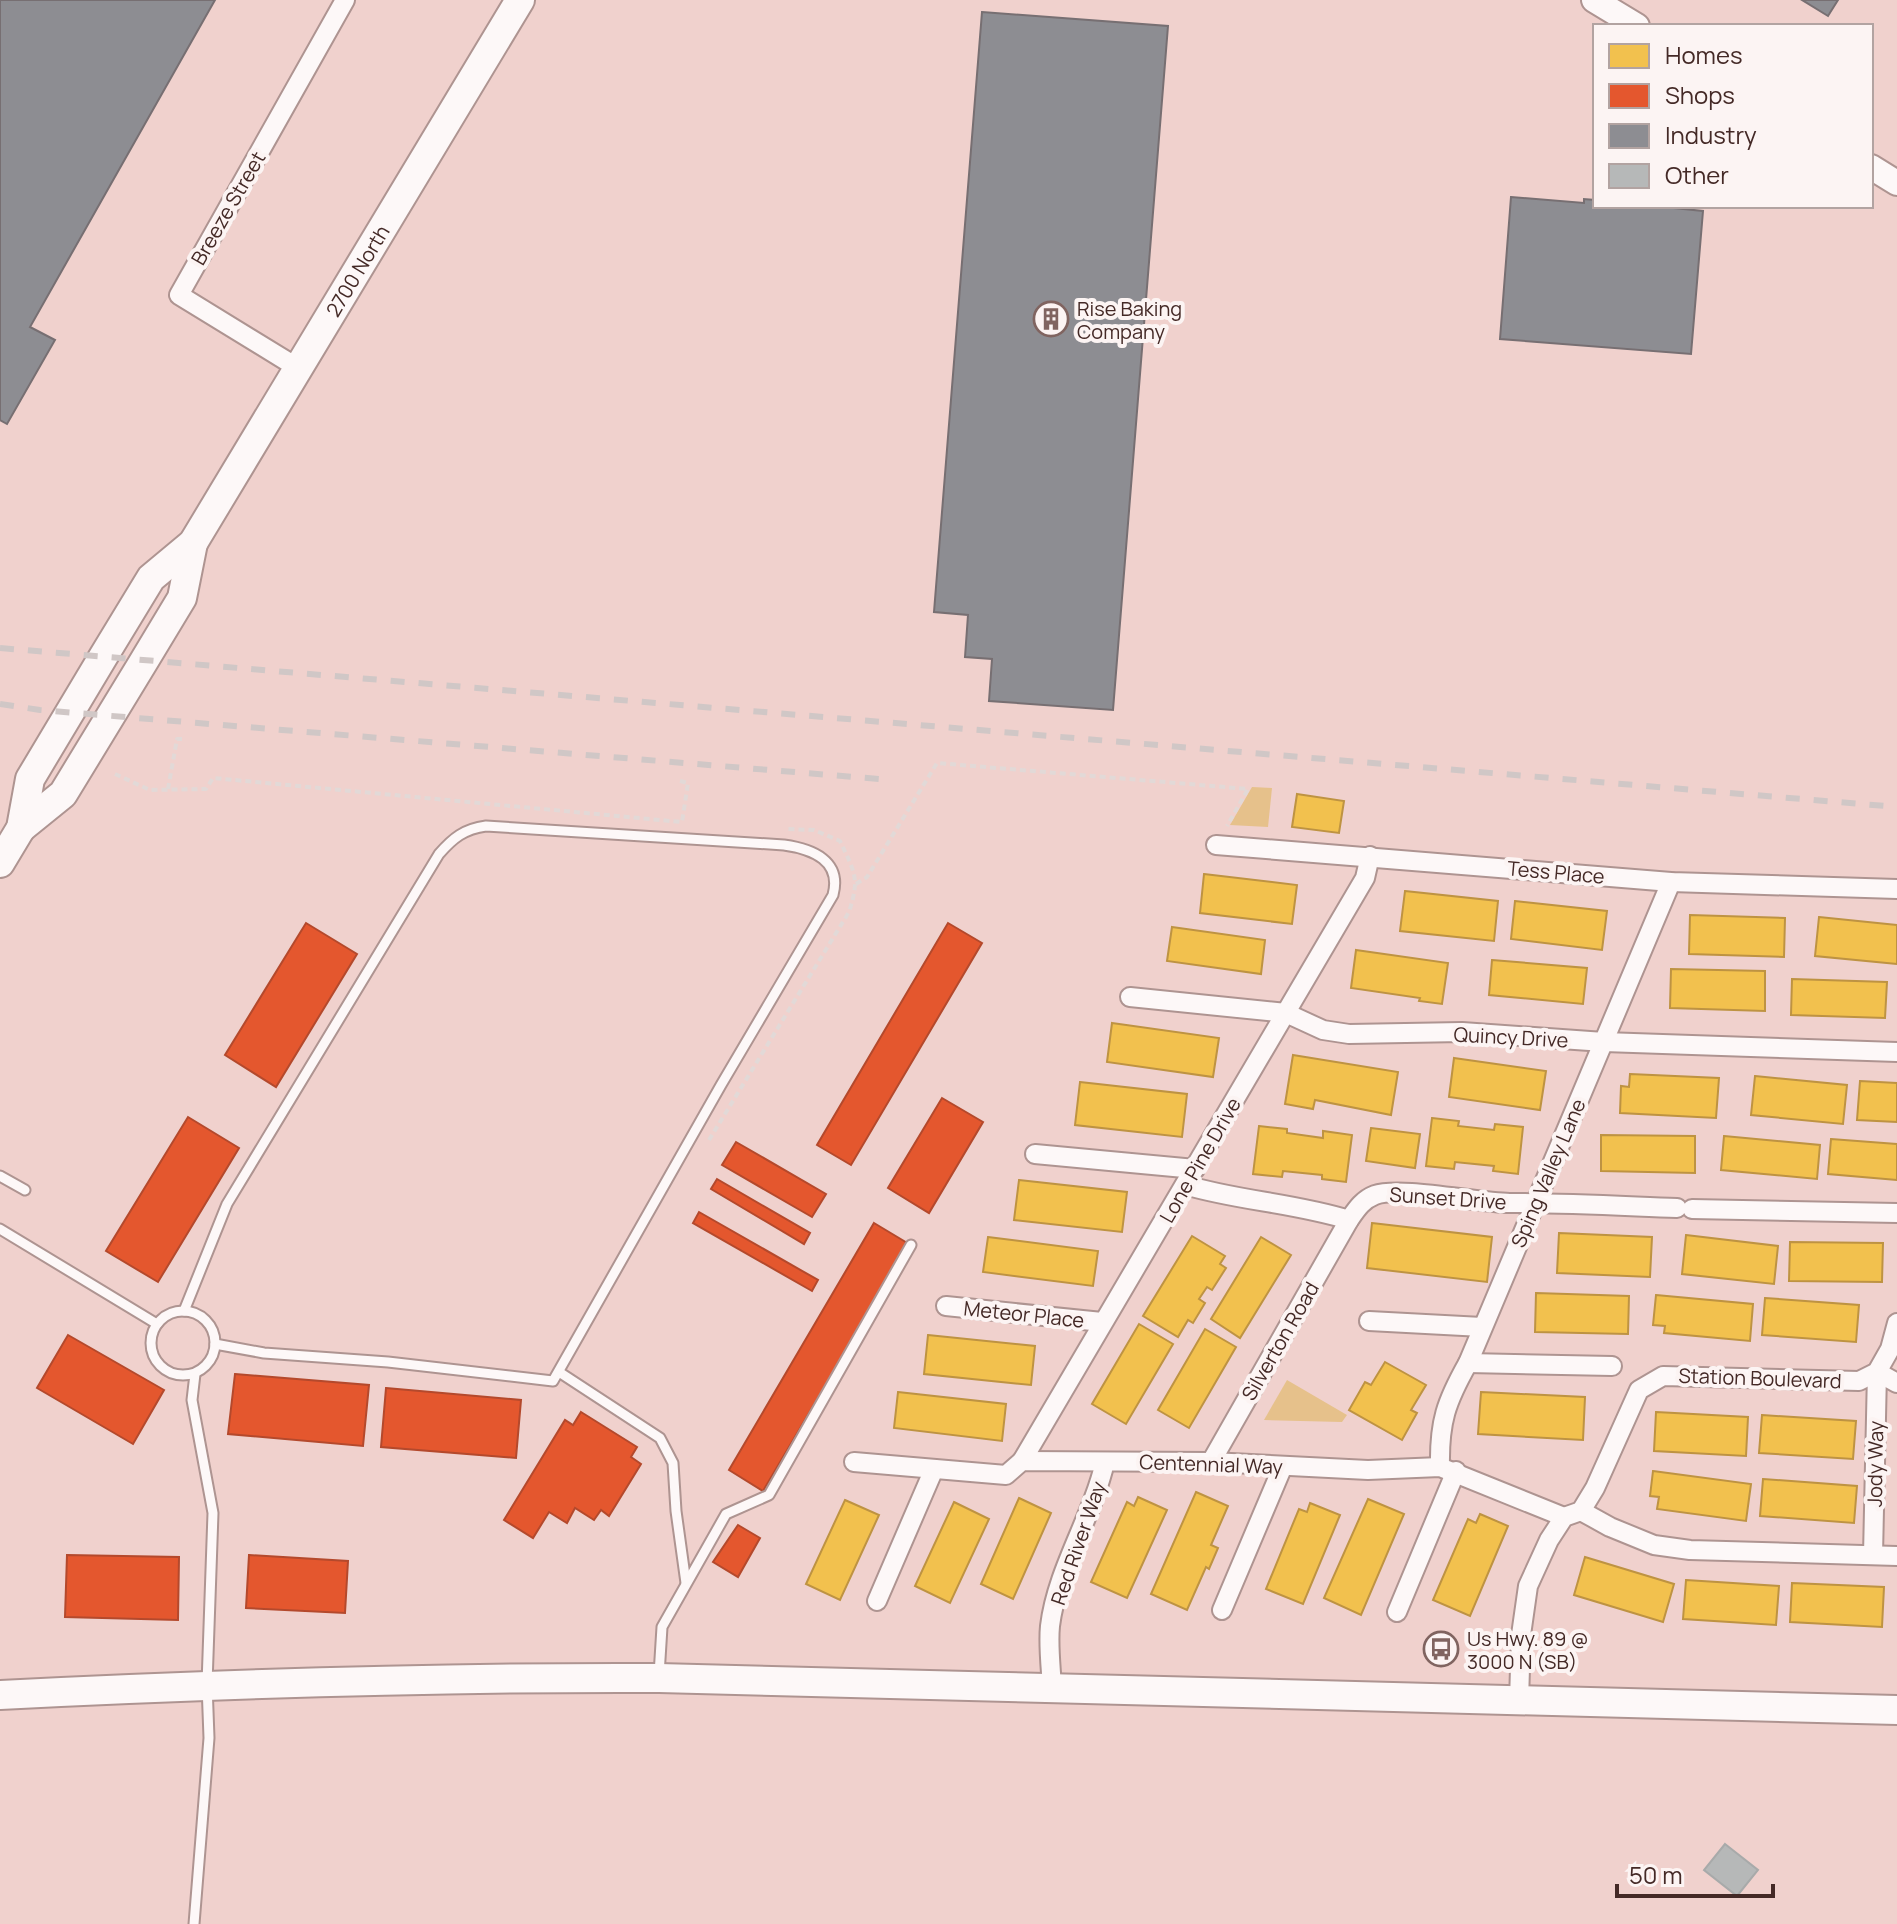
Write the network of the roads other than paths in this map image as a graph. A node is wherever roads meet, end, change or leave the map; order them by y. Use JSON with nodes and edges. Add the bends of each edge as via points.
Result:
{"nodes":[{"id":1,"x":345,"y":0,"type":"edge"},
{"id":2,"x":520,"y":0,"type":"edge"},
{"id":3,"x":1594,"y":0,"type":"edge"},
{"id":4,"x":1634,"y":24,"type":"edge"},
{"id":5,"x":1873,"y":168,"type":"edge"},
{"id":6,"x":1897,"y":183,"type":"edge"},
{"id":7,"x":298,"y":368,"type":"junction"},
{"id":8,"x":1216,"y":845,"type":"dead end"},
{"id":9,"x":1370,"y":856,"type":"junction"},
{"id":10,"x":0,"y":863,"type":"edge"},
{"id":11,"x":1671,"y":882,"type":"junction"},
{"id":12,"x":1897,"y":889,"type":"edge"},
{"id":13,"x":1130,"y":997,"type":"dead end"},
{"id":14,"x":1286,"y":1013,"type":"junction"},
{"id":15,"x":1604,"y":1042,"type":"junction"},
{"id":16,"x":1897,"y":1052,"type":"edge"},
{"id":17,"x":1035,"y":1154,"type":"dead end"},
{"id":18,"x":0,"y":1176,"type":"edge"},
{"id":19,"x":1190,"y":1177,"type":"junction"},
{"id":20,"x":25,"y":1190,"type":"dead end"},
{"id":21,"x":1535,"y":1202,"type":"junction"},
{"id":22,"x":1897,"y":1213,"type":"edge"},
{"id":23,"x":1349,"y":1220,"type":"junction"},
{"id":24,"x":0,"y":1229,"type":"edge"},
{"id":25,"x":911,"y":1245,"type":"dead end"},
{"id":26,"x":946,"y":1306,"type":"dead end"},
{"id":27,"x":184,"y":1311,"type":"junction"},
{"id":28,"x":1369,"y":1321,"type":"dead end"},
{"id":29,"x":1102,"y":1322,"type":"junction"},
{"id":30,"x":1897,"y":1323,"type":"edge"},
{"id":31,"x":157,"y":1324,"type":"junction"},
{"id":32,"x":1482,"y":1327,"type":"junction"},
{"id":33,"x":215,"y":1344,"type":"junction"},
{"id":34,"x":1468,"y":1363,"type":"junction"},
{"id":35,"x":1612,"y":1366,"type":"dead end"},
{"id":36,"x":559,"y":1372,"type":"junction"},
{"id":37,"x":1877,"y":1372,"type":"junction"},
{"id":38,"x":195,"y":1374,"type":"junction"},
{"id":39,"x":1897,"y":1383,"type":"edge"},
{"id":40,"x":1022,"y":1461,"type":"junction"},
{"id":41,"x":854,"y":1462,"type":"dead end"},
{"id":42,"x":1105,"y":1462,"type":"junction"},
{"id":43,"x":1211,"y":1462,"type":"junction"},
{"id":44,"x":1283,"y":1466,"type":"junction"},
{"id":45,"x":934,"y":1469,"type":"junction"},
{"id":46,"x":1448,"y":1469,"type":"junction"},
{"id":47,"x":1573,"y":1514,"type":"junction"},
{"id":48,"x":1873,"y":1555,"type":"junction"},
{"id":49,"x":1897,"y":1556,"type":"edge"},
{"id":50,"x":686,"y":1583,"type":"junction"},
{"id":51,"x":877,"y":1601,"type":"dead end"},
{"id":52,"x":1222,"y":1610,"type":"dead end"},
{"id":53,"x":1397,"y":1612,"type":"dead end"},
{"id":54,"x":659,"y":1678,"type":"junction"},
{"id":55,"x":207,"y":1684,"type":"junction"},
{"id":56,"x":1052,"y":1688,"type":"junction"},
{"id":57,"x":0,"y":1695,"type":"edge"},
{"id":58,"x":1519,"y":1701,"type":"junction"},
{"id":59,"x":1897,"y":1710,"type":"edge"},
{"id":60,"x":194,"y":1924,"type":"edge"}],
"edges":[{"from":1,"to":7,"type":"street","name":"Breeze Street","via":[[179,295]]},
{"from":2,"to":7,"type":"main road","name":"2700 North"},
{"from":3,"to":4,"type":"street"},
{"from":5,"to":6,"type":"street"},
{"from":7,"to":10,"type":"main road","name":"2700 North","via":[[193,543],[182,598],[63,794],[21,828]]},
{"from":8,"to":9,"type":"street","name":"Tess Place"},
{"from":9,"to":11,"type":"street","name":"Tess Place"},
{"from":9,"to":14,"type":"street","name":"Lone Pine Drive","via":[[1365,878]]},
{"from":11,"to":12,"type":"street","name":"Tess Place"},
{"from":11,"to":15,"type":"street","name":"Sping Valley Lane"},
{"from":13,"to":14,"type":"street","name":"Quincy Drive"},
{"from":14,"to":15,"type":"street","name":"Quincy Drive","via":[[1323,1030],[1349,1034],[1462,1032]]},
{"from":14,"to":19,"type":"street","name":"Lone Pine Drive"},
{"from":15,"to":16,"type":"street","name":"Quincy Drive"},
{"from":15,"to":21,"type":"street","name":"Sping Valley Lane"},
{"from":17,"to":19,"type":"street"},
{"from":18,"to":20,"type":"lane"},
{"from":19,"to":23,"type":"street","via":[[1220,1195],[1315,1209]]},
{"from":19,"to":29,"type":"street","name":"Lone Pine Drive"},
{"from":21,"to":22,"type":"street","name":"Sunset Drive"},
{"from":21,"to":23,"type":"street","name":"Sunset Drive","via":[[1376,1194]]},
{"from":21,"to":32,"type":"street","name":"Sping Valley Lane"},
{"from":23,"to":43,"type":"street","name":"Silverton Road"},
{"from":24,"to":31,"type":"lane"},
{"from":25,"to":50,"type":"lane","via":[[769,1495],[726,1514]]},
{"from":26,"to":29,"type":"street","name":"Meteor Place"},
{"from":27,"to":31,"type":"lane"},
{"from":27,"to":33,"type":"lane","via":[[207,1321]]},
{"from":27,"to":36,"type":"lane","via":[[227,1204],[439,854],[455,837],[486,826],[811,850],[833,869],[833,895]]},
{"from":28,"to":32,"type":"street"},
{"from":29,"to":40,"type":"street","name":"Lone Pine Drive"},
{"from":30,"to":37,"type":"street"},
{"from":31,"to":38,"type":"lane","via":[[154,1358],[171,1374]]},
{"from":32,"to":34,"type":"street","name":"Sping Valley Lane"},
{"from":33,"to":36,"type":"lane","via":[[553,1381]]},
{"from":33,"to":38,"type":"lane","via":[[213,1356]]},
{"from":34,"to":35,"type":"street"},
{"from":34,"to":46,"type":"street","name":"Sping Valley Lane","via":[[1443,1416],[1440,1440]]},
{"from":36,"to":50,"type":"lane","via":[[660,1438],[673,1463]]},
{"from":37,"to":39,"type":"street"},
{"from":37,"to":47,"type":"street","name":"Station Boulevard","via":[[1859,1381],[1663,1376],[1639,1390],[1595,1488]]},
{"from":37,"to":48,"type":"street","name":"Jody Way"},
{"from":38,"to":55,"type":"lane","via":[[192,1400],[213,1513]]},
{"from":40,"to":42,"type":"street","name":"Centennial Way"},
{"from":40,"to":45,"type":"street","name":"Centennial Way","via":[[1006,1475]]},
{"from":41,"to":45,"type":"street","name":"Centennial Way"},
{"from":42,"to":43,"type":"street","name":"Centennial Way"},
{"from":42,"to":56,"type":"street","name":"Red River Way","via":[[1050,1625]]},
{"from":43,"to":44,"type":"street","name":"Centennial Way"},
{"from":44,"to":46,"type":"street","name":"Centennial Way"},
{"from":44,"to":52,"type":"street"},
{"from":45,"to":51,"type":"street"},
{"from":46,"to":47,"type":"street","name":"Centennial Way"},
{"from":46,"to":53,"type":"street"},
{"from":47,"to":48,"type":"street","name":"Centennial Way","via":[[1654,1545]]},
{"from":47,"to":58,"type":"street","via":[[1549,1540],[1528,1586]]},
{"from":48,"to":49,"type":"street","name":"Centennial Way"},
{"from":50,"to":54,"type":"lane","via":[[662,1627]]},
{"from":54,"to":55,"type":"main road"},
{"from":54,"to":56,"type":"main road"},
{"from":55,"to":57,"type":"main road"},
{"from":55,"to":60,"type":"lane","via":[[209,1738]]},
{"from":56,"to":58,"type":"main road"},
{"from":58,"to":59,"type":"main road"}]}
